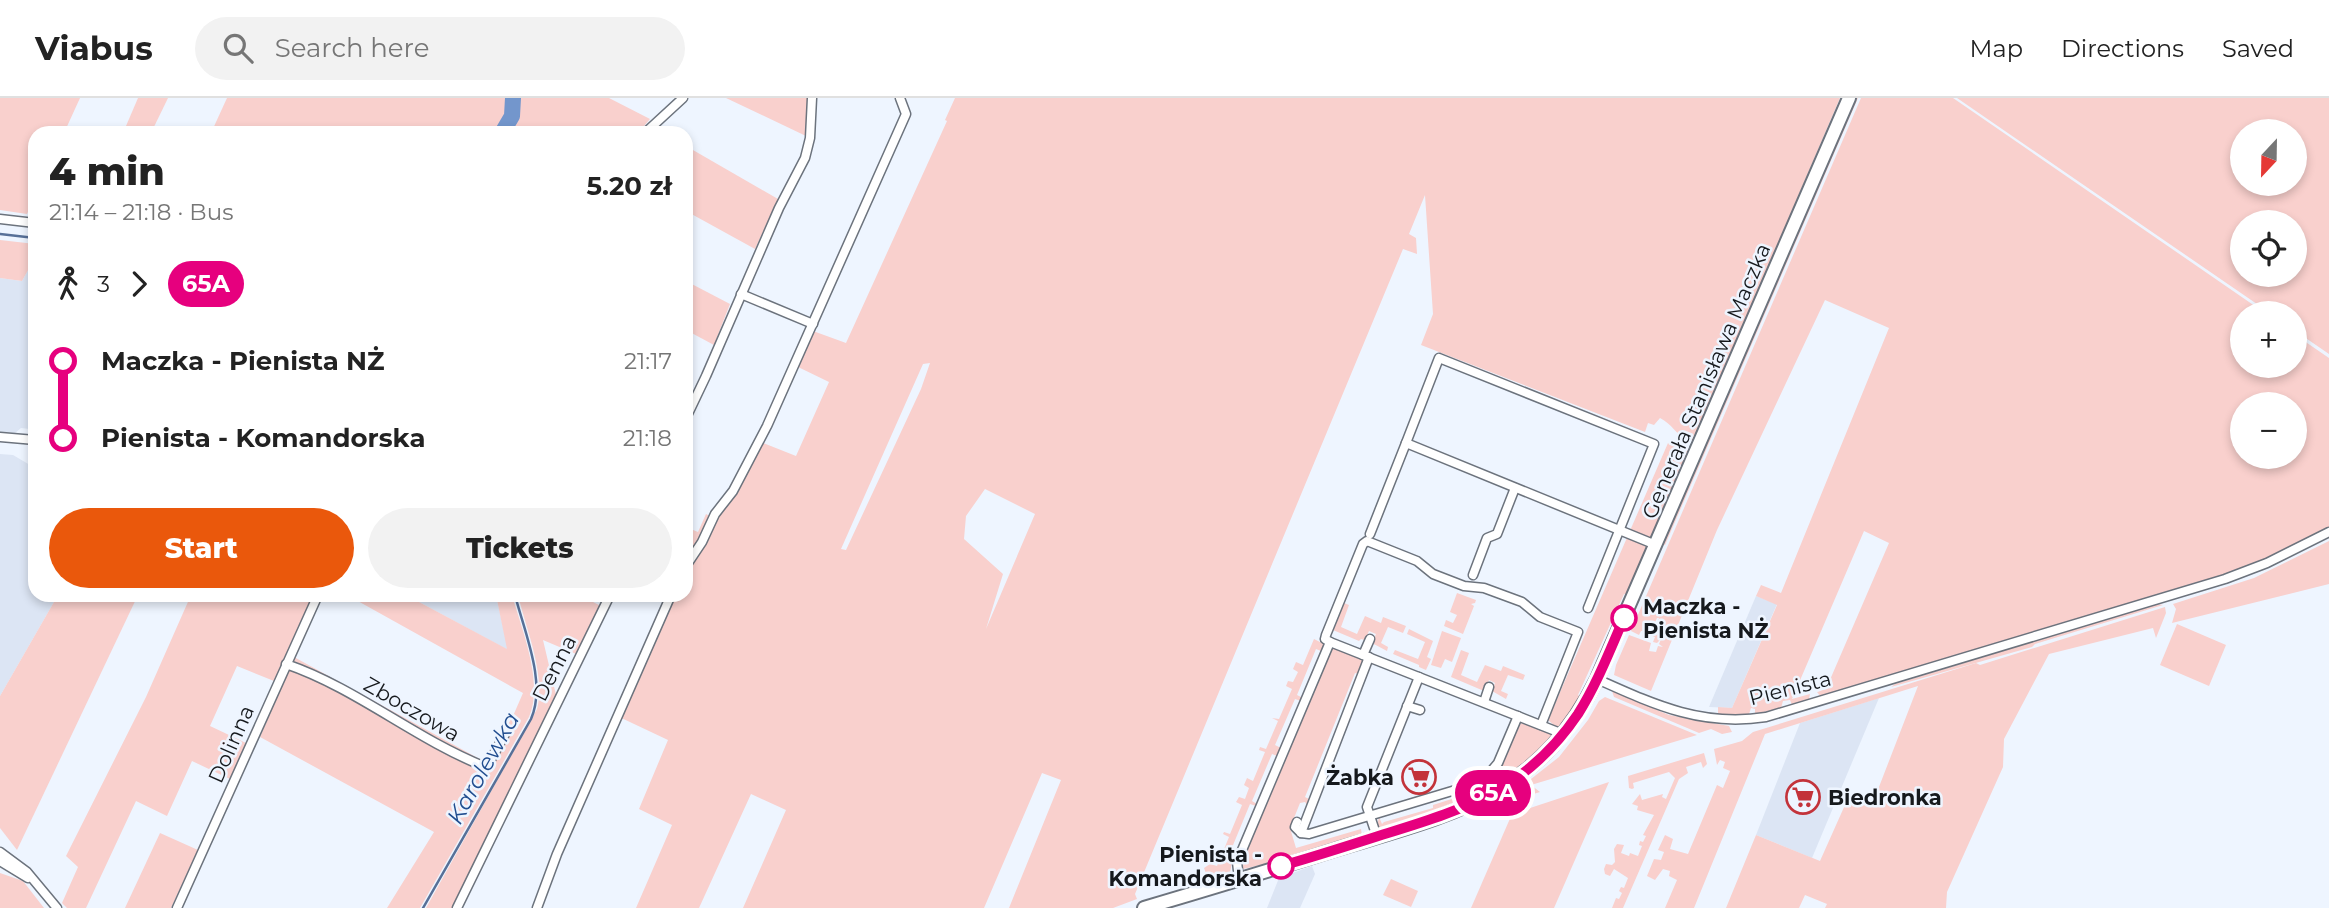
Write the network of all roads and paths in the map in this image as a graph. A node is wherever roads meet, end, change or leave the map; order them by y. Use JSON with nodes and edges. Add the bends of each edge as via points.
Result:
{"nodes":[{"id":1,"x":683,"y":98,"type":"edge"},
{"id":2,"x":812,"y":98,"type":"edge"},
{"id":3,"x":900,"y":98,"type":"edge"},
{"id":4,"x":1849,"y":98,"type":"edge"},
{"id":5,"x":653,"y":126,"type":"edge"},
{"id":6,"x":0,"y":219,"type":"edge"},
{"id":7,"x":28,"y":221,"type":"edge"},
{"id":8,"x":741,"y":294,"type":"junction"},
{"id":9,"x":813,"y":324,"type":"junction"},
{"id":10,"x":693,"y":402,"type":"edge"},
{"id":11,"x":0,"y":437,"type":"edge"},
{"id":12,"x":28,"y":439,"type":"edge"},
{"id":13,"x":1406,"y":443,"type":"junction"},
{"id":14,"x":1515,"y":488,"type":"junction"},
{"id":15,"x":1619,"y":530,"type":"junction"},
{"id":16,"x":2329,"y":532,"type":"edge"},
{"id":17,"x":1370,"y":534,"type":"dead end"},
{"id":18,"x":1656,"y":545,"type":"junction"},
{"id":19,"x":693,"y":556,"type":"edge"},
{"id":20,"x":1473,"y":575,"type":"dead end"},
{"id":21,"x":315,"y":602,"type":"edge"},
{"id":22,"x":607,"y":602,"type":"edge"},
{"id":23,"x":668,"y":602,"type":"edge"},
{"id":24,"x":1587,"y":608,"type":"dead end"},
{"id":25,"x":1370,"y":639,"type":"dead end"},
{"id":26,"x":1330,"y":642,"type":"junction"},
{"id":27,"x":1366,"y":656,"type":"junction"},
{"id":28,"x":286,"y":664,"type":"junction"},
{"id":29,"x":1419,"y":677,"type":"junction"},
{"id":30,"x":1597,"y":679,"type":"junction"},
{"id":31,"x":1489,"y":687,"type":"dead end"},
{"id":32,"x":1484,"y":702,"type":"junction"},
{"id":33,"x":1408,"y":706,"type":"junction"},
{"id":34,"x":1420,"y":710,"type":"dead end"},
{"id":35,"x":1518,"y":716,"type":"junction"},
{"id":36,"x":1541,"y":725,"type":"junction"},
{"id":37,"x":506,"y":732,"type":"dead end"},
{"id":38,"x":1563,"y":734,"type":"junction"},
{"id":39,"x":1370,"y":817,"type":"junction"},
{"id":40,"x":1297,"y":822,"type":"dead end"},
{"id":41,"x":1301,"y":833,"type":"junction"},
{"id":42,"x":1377,"y":837,"type":"junction"},
{"id":43,"x":0,"y":852,"type":"edge"},
{"id":44,"x":0,"y":861,"type":"edge"},
{"id":45,"x":1239,"y":879,"type":"junction"},
{"id":46,"x":36,"y":883,"type":"junction"},
{"id":47,"x":57,"y":908,"type":"edge"},
{"id":48,"x":177,"y":908,"type":"edge"},
{"id":49,"x":457,"y":908,"type":"edge"},
{"id":50,"x":537,"y":908,"type":"edge"},
{"id":51,"x":1144,"y":908,"type":"edge"}],
"edges":[{"from":1,"to":5,"type":"street"},
{"from":2,"to":8,"type":"street","via":[[804,158]]},
{"from":3,"to":9,"type":"street","via":[[906,114]]},
{"from":4,"to":18,"type":"street","name":"Generała Stanisława Maczka"},
{"from":6,"to":7,"type":"street"},
{"from":8,"to":9,"type":"street"},
{"from":8,"to":10,"type":"street"},
{"from":9,"to":19,"type":"street","via":[[764,432]]},
{"from":11,"to":12,"type":"street"},
{"from":13,"to":14,"type":"street"},
{"from":13,"to":15,"type":"street","via":[[1439,358],[1654,444]]},
{"from":13,"to":17,"type":"street"},
{"from":14,"to":15,"type":"street"},
{"from":14,"to":20,"type":"street","via":[[1497,534],[1487,538]]},
{"from":15,"to":18,"type":"street"},
{"from":15,"to":24,"type":"street"},
{"from":16,"to":30,"type":"street","name":"Pienista","via":[[2225,579],[1766,717],[1694,716]]},
{"from":18,"to":30,"type":"street","name":"Generała Stanisława Maczka"},
{"from":21,"to":28,"type":"street","name":"Dolinna"},
{"from":22,"to":49,"type":"street","name":"Denna"},
{"from":23,"to":50,"type":"street"},
{"from":25,"to":27,"type":"street"},
{"from":26,"to":27,"type":"street"},
{"from":26,"to":36,"type":"street","via":[[1326,635],[1367,541],[1417,561],[1433,574],[1522,602],[1540,617],[1578,632]]},
{"from":26,"to":45,"type":"street","via":[[1237,862]]},
{"from":27,"to":29,"type":"street"},
{"from":27,"to":41,"type":"street"},
{"from":28,"to":37,"type":"street","name":"Zboczowa","via":[[315,674],[447,751],[483,766]]},
{"from":28,"to":48,"type":"street","name":"Dolinna"},
{"from":29,"to":32,"type":"street"},
{"from":29,"to":33,"type":"street"},
{"from":30,"to":38,"type":"street"},
{"from":31,"to":32,"type":"street"},
{"from":32,"to":35,"type":"street"},
{"from":33,"to":34,"type":"street"},
{"from":33,"to":39,"type":"street","via":[[1368,804]]},
{"from":35,"to":36,"type":"street"},
{"from":35,"to":39,"type":"street","via":[[1496,767],[1482,782]]},
{"from":36,"to":38,"type":"street"},
{"from":38,"to":42,"type":"street","via":[[1527,770],[1488,796],[1448,815]]},
{"from":39,"to":41,"type":"street"},
{"from":39,"to":42,"type":"street"},
{"from":40,"to":41,"type":"street","via":[[1295,827]]},
{"from":42,"to":45,"type":"street"},
{"from":43,"to":46,"type":"street"},
{"from":44,"to":46,"type":"street"},
{"from":45,"to":51,"type":"street"},
{"from":46,"to":47,"type":"street"}]}
